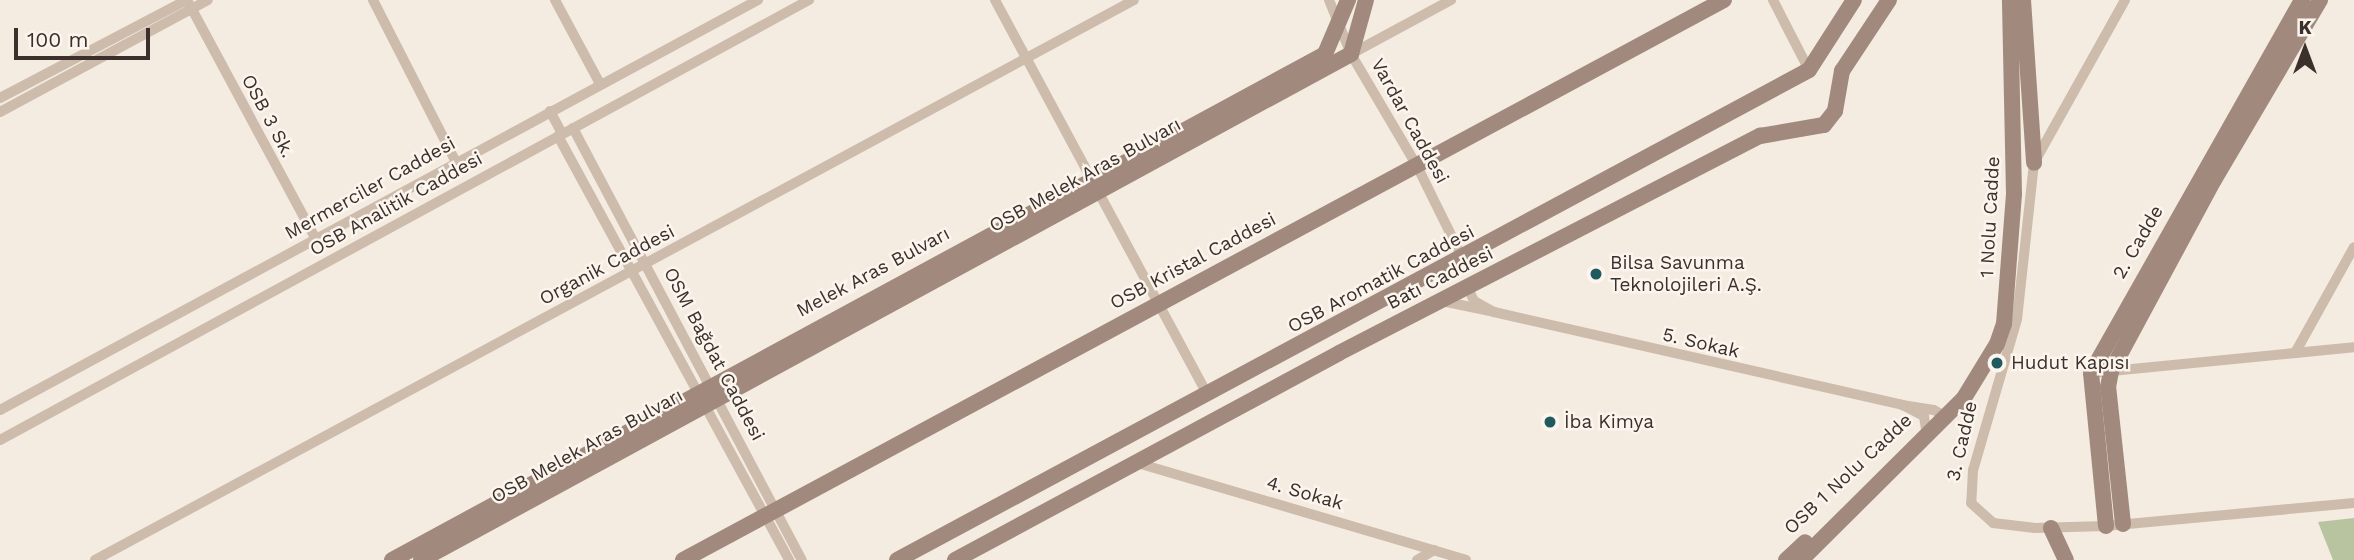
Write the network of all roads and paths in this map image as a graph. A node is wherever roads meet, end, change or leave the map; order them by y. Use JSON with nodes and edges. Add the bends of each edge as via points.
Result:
{"nodes":[{"id":1,"x":208,"y":0,"type":"edge"},
{"id":2,"x":373,"y":0,"type":"edge"},
{"id":3,"x":555,"y":0,"type":"edge"},
{"id":4,"x":758,"y":0,"type":"edge"},
{"id":5,"x":809,"y":0,"type":"edge"},
{"id":6,"x":995,"y":0,"type":"edge"},
{"id":7,"x":1135,"y":0,"type":"edge"},
{"id":8,"x":1329,"y":0,"type":"edge"},
{"id":9,"x":1348,"y":0,"type":"edge"},
{"id":10,"x":1366,"y":0,"type":"edge"},
{"id":11,"x":1451,"y":0,"type":"edge"},
{"id":12,"x":1724,"y":0,"type":"edge"},
{"id":13,"x":1773,"y":0,"type":"edge"},
{"id":14,"x":1854,"y":0,"type":"edge"},
{"id":15,"x":1889,"y":0,"type":"edge"},
{"id":16,"x":2010,"y":0,"type":"edge"},
{"id":17,"x":2023,"y":0,"type":"edge"},
{"id":18,"x":2125,"y":0,"type":"edge"},
{"id":19,"x":2302,"y":0,"type":"edge"},
{"id":20,"x":2320,"y":0,"type":"edge"},
{"id":21,"x":189,"y":3,"type":"edge"},
{"id":22,"x":739,"y":5,"type":"edge"},
{"id":23,"x":1339,"y":20,"type":"junction"},
{"id":24,"x":1351,"y":54,"type":"junction"},
{"id":25,"x":1028,"y":58,"type":"junction"},
{"id":26,"x":1809,"y":71,"type":"junction"},
{"id":27,"x":600,"y":85,"type":"junction"},
{"id":28,"x":0,"y":98,"type":"edge"},
{"id":29,"x":550,"y":111,"type":"junction"},
{"id":30,"x":0,"y":112,"type":"edge"},
{"id":31,"x":573,"y":128,"type":"junction"},
{"id":32,"x":560,"y":135,"type":"junction"},
{"id":33,"x":456,"y":162,"type":"junction"},
{"id":34,"x":2034,"y":163,"type":"junction"},
{"id":35,"x":1417,"y":166,"type":"junction"},
{"id":36,"x":1096,"y":184,"type":"junction"},
{"id":37,"x":315,"y":239,"type":"junction"},
{"id":38,"x":2354,"y":247,"type":"edge"},
{"id":39,"x":1463,"y":258,"type":"junction"},
{"id":40,"x":646,"y":263,"type":"junction"},
{"id":41,"x":631,"y":272,"type":"junction"},
{"id":42,"x":1468,"y":288,"type":"junction"},
{"id":43,"x":1442,"y":301,"type":"junction"},
{"id":44,"x":2020,"y":301,"type":"junction"},
{"id":45,"x":1160,"y":302,"type":"junction"},
{"id":46,"x":1494,"y":312,"type":"junction"},
{"id":47,"x":2004,"y":324,"type":"junction"},
{"id":48,"x":2354,"y":347,"type":"edge"},
{"id":49,"x":2295,"y":353,"type":"junction"},
{"id":50,"x":2111,"y":370,"type":"junction"},
{"id":51,"x":2091,"y":373,"type":"junction"},
{"id":52,"x":709,"y":394,"type":"junction"},
{"id":53,"x":1208,"y":396,"type":"junction"},
{"id":54,"x":1902,"y":405,"type":"junction"},
{"id":55,"x":0,"y":410,"type":"edge"},
{"id":56,"x":1946,"y":417,"type":"junction"},
{"id":57,"x":1926,"y":429,"type":"junction"},
{"id":58,"x":0,"y":440,"type":"edge"},
{"id":59,"x":1134,"y":462,"type":"junction"},
{"id":60,"x":2354,"y":503,"type":"edge"},
{"id":61,"x":771,"y":514,"type":"junction"},
{"id":62,"x":2123,"y":524,"type":"junction"},
{"id":63,"x":2106,"y":526,"type":"junction"},
{"id":64,"x":2051,"y":528,"type":"junction"},
{"id":65,"x":438,"y":550,"type":"edge"},
{"id":66,"x":1434,"y":551,"type":"junction"},
{"id":67,"x":95,"y":560,"type":"edge"},
{"id":68,"x":392,"y":560,"type":"edge"},
{"id":69,"x":421,"y":560,"type":"edge"},
{"id":70,"x":683,"y":560,"type":"edge"},
{"id":71,"x":789,"y":560,"type":"edge"},
{"id":72,"x":802,"y":560,"type":"edge"},
{"id":73,"x":897,"y":560,"type":"edge"},
{"id":74,"x":955,"y":560,"type":"edge"},
{"id":75,"x":1417,"y":560,"type":"edge"},
{"id":76,"x":1466,"y":560,"type":"edge"},
{"id":77,"x":1786,"y":560,"type":"edge"},
{"id":78,"x":1801,"y":560,"type":"edge"},
{"id":79,"x":2066,"y":560,"type":"edge"}],
"edges":[{"from":1,"to":21,"type":"street"},
{"from":2,"to":33,"type":"street"},
{"from":3,"to":27,"type":"street"},
{"from":4,"to":22,"type":"street","name":"Mermerciler Caddesi"},
{"from":5,"to":31,"type":"street","name":"OSB Analitik Caddesi"},
{"from":6,"to":25,"type":"street"},
{"from":7,"to":25,"type":"street","name":"Organik Caddesi"},
{"from":8,"to":23,"type":"street","name":"Vardar Caddesi"},
{"from":9,"to":23,"type":"street"},
{"from":10,"to":24,"type":"street"},
{"from":11,"to":24,"type":"street"},
{"from":12,"to":35,"type":"street","name":"OSB Kristal Caddesi"},
{"from":13,"to":26,"type":"street"},
{"from":14,"to":26,"type":"street","name":"OSB Aromatik Caddesi"},
{"from":15,"to":42,"type":"street","name":"Batı Caddesi","via":[[1842,71],[1835,111],[1824,125],[1807,131],[1765,133]]},
{"from":16,"to":47,"type":"street","name":"1 Nolu Cadde","via":[[2014,194]]},
{"from":17,"to":34,"type":"street","name":"3. Cadde"},
{"from":18,"to":34,"type":"street"},
{"from":19,"to":51,"type":"street","name":"2. Cadde"},
{"from":20,"to":50,"type":"street","name":"2. Cadde","via":[[2214,180]]},
{"from":21,"to":28,"type":"street"},
{"from":21,"to":30,"type":"street"},
{"from":21,"to":37,"type":"street","name":"OSB 3 Sk."},
{"from":22,"to":27,"type":"street","name":"Mermerciler Caddesi"},
{"from":23,"to":24,"type":"street","name":"Vardar Caddesi"},
{"from":23,"to":36,"type":"street","via":[[1325,54]]},
{"from":24,"to":35,"type":"street","name":"Vardar Caddesi"},
{"from":24,"to":36,"type":"street","name":"OSB Melek Aras Bulvarı"},
{"from":25,"to":36,"type":"street"},
{"from":25,"to":40,"type":"street","name":"Organik Caddesi"},
{"from":26,"to":39,"type":"street","name":"OSB Aromatik Caddesi"},
{"from":27,"to":29,"type":"street","name":"Mermerciler Caddesi"},
{"from":29,"to":32,"type":"street","name":"OSM Bağdat Caddesi"},
{"from":29,"to":33,"type":"street","name":"Mermerciler Caddesi"},
{"from":31,"to":32,"type":"street","name":"OSB Analitik Caddesi"},
{"from":31,"to":40,"type":"street","name":"OSM Bağdat Caddesi"},
{"from":32,"to":41,"type":"street","name":"OSM Bağdat Caddesi"},
{"from":32,"to":58,"type":"street","name":"OSB Analitik Caddesi"},
{"from":33,"to":37,"type":"street","name":"Mermerciler Caddesi"},
{"from":34,"to":44,"type":"street","name":"3. Cadde"},
{"from":35,"to":39,"type":"street","name":"Vardar Caddesi"},
{"from":35,"to":45,"type":"street","name":"OSB Kristal Caddesi"},
{"from":36,"to":45,"type":"street"},
{"from":36,"to":52,"type":"street","name":"OSB Melek Aras Bulvarı"},
{"from":37,"to":55,"type":"street","name":"Mermerciler Caddesi"},
{"from":38,"to":49,"type":"street"},
{"from":39,"to":53,"type":"street","name":"OSB Aromatik Caddesi"},
{"from":40,"to":41,"type":"street","name":"Organik Caddesi"},
{"from":40,"to":52,"type":"street","name":"OSM Bağdat Caddesi"},
{"from":41,"to":52,"type":"street","name":"OSM Bağdat Caddesi"},
{"from":41,"to":67,"type":"street","name":"Organik Caddesi"},
{"from":42,"to":43,"type":"street","name":"Batı Caddesi"},
{"from":42,"to":46,"type":"street","name":"5. Sokak","via":[[1474,301]]},
{"from":43,"to":46,"type":"street","name":"5. Sokak"},
{"from":43,"to":59,"type":"street","name":"Batı Caddesi"},
{"from":44,"to":47,"type":"street"},
{"from":44,"to":64,"type":"street","name":"3. Cadde","via":[[1973,470],[1970,503],[1993,523]]},
{"from":45,"to":53,"type":"street"},
{"from":45,"to":61,"type":"street","name":"OSB Kristal Caddesi"},
{"from":46,"to":54,"type":"street","name":"5. Sokak"},
{"from":47,"to":56,"type":"street","name":"1 Nolu Cadde","via":[[1977,382]]},
{"from":48,"to":49,"type":"street"},
{"from":49,"to":50,"type":"street"},
{"from":50,"to":51,"type":"street"},
{"from":50,"to":62,"type":"street","name":"2. Cadde","via":[[2108,387]]},
{"from":51,"to":63,"type":"street"},
{"from":52,"to":61,"type":"street","name":"OSM Bağdat Caddesi"},
{"from":52,"to":65,"type":"street","name":"OSB Melek Aras Bulvarı"},
{"from":53,"to":73,"type":"street","name":"OSB Aromatik Caddesi"},
{"from":54,"to":56,"type":"street","name":"5. Sokak","via":[[1931,409]]},
{"from":54,"to":57,"type":"street","name":"5. Sokak","via":[[1924,416]]},
{"from":56,"to":57,"type":"street","name":"OSB 1 Nolu Cadde"},
{"from":56,"to":78,"type":"street","name":"OSB 1 Nolu Cadde"},
{"from":57,"to":77,"type":"street","name":"OSB 1 Nolu Cadde"},
{"from":59,"to":66,"type":"street","name":"4. Sokak"},
{"from":59,"to":74,"type":"street","name":"Batı Caddesi"},
{"from":60,"to":62,"type":"street","name":"3. Cadde"},
{"from":61,"to":70,"type":"street","name":"OSB Kristal Caddesi"},
{"from":61,"to":71,"type":"street","name":"OSM Bağdat Caddesi"},
{"from":61,"to":72,"type":"street","name":"OSM Bağdat Caddesi"},
{"from":62,"to":63,"type":"street","name":"3. Cadde"},
{"from":63,"to":64,"type":"street","name":"3. Cadde"},
{"from":64,"to":79,"type":"street"},
{"from":65,"to":68,"type":"street"},
{"from":65,"to":69,"type":"street","name":"OSB Melek Aras Bulvarı"},
{"from":66,"to":75,"type":"street"},
{"from":66,"to":76,"type":"street","name":"4. Sokak"}]}
